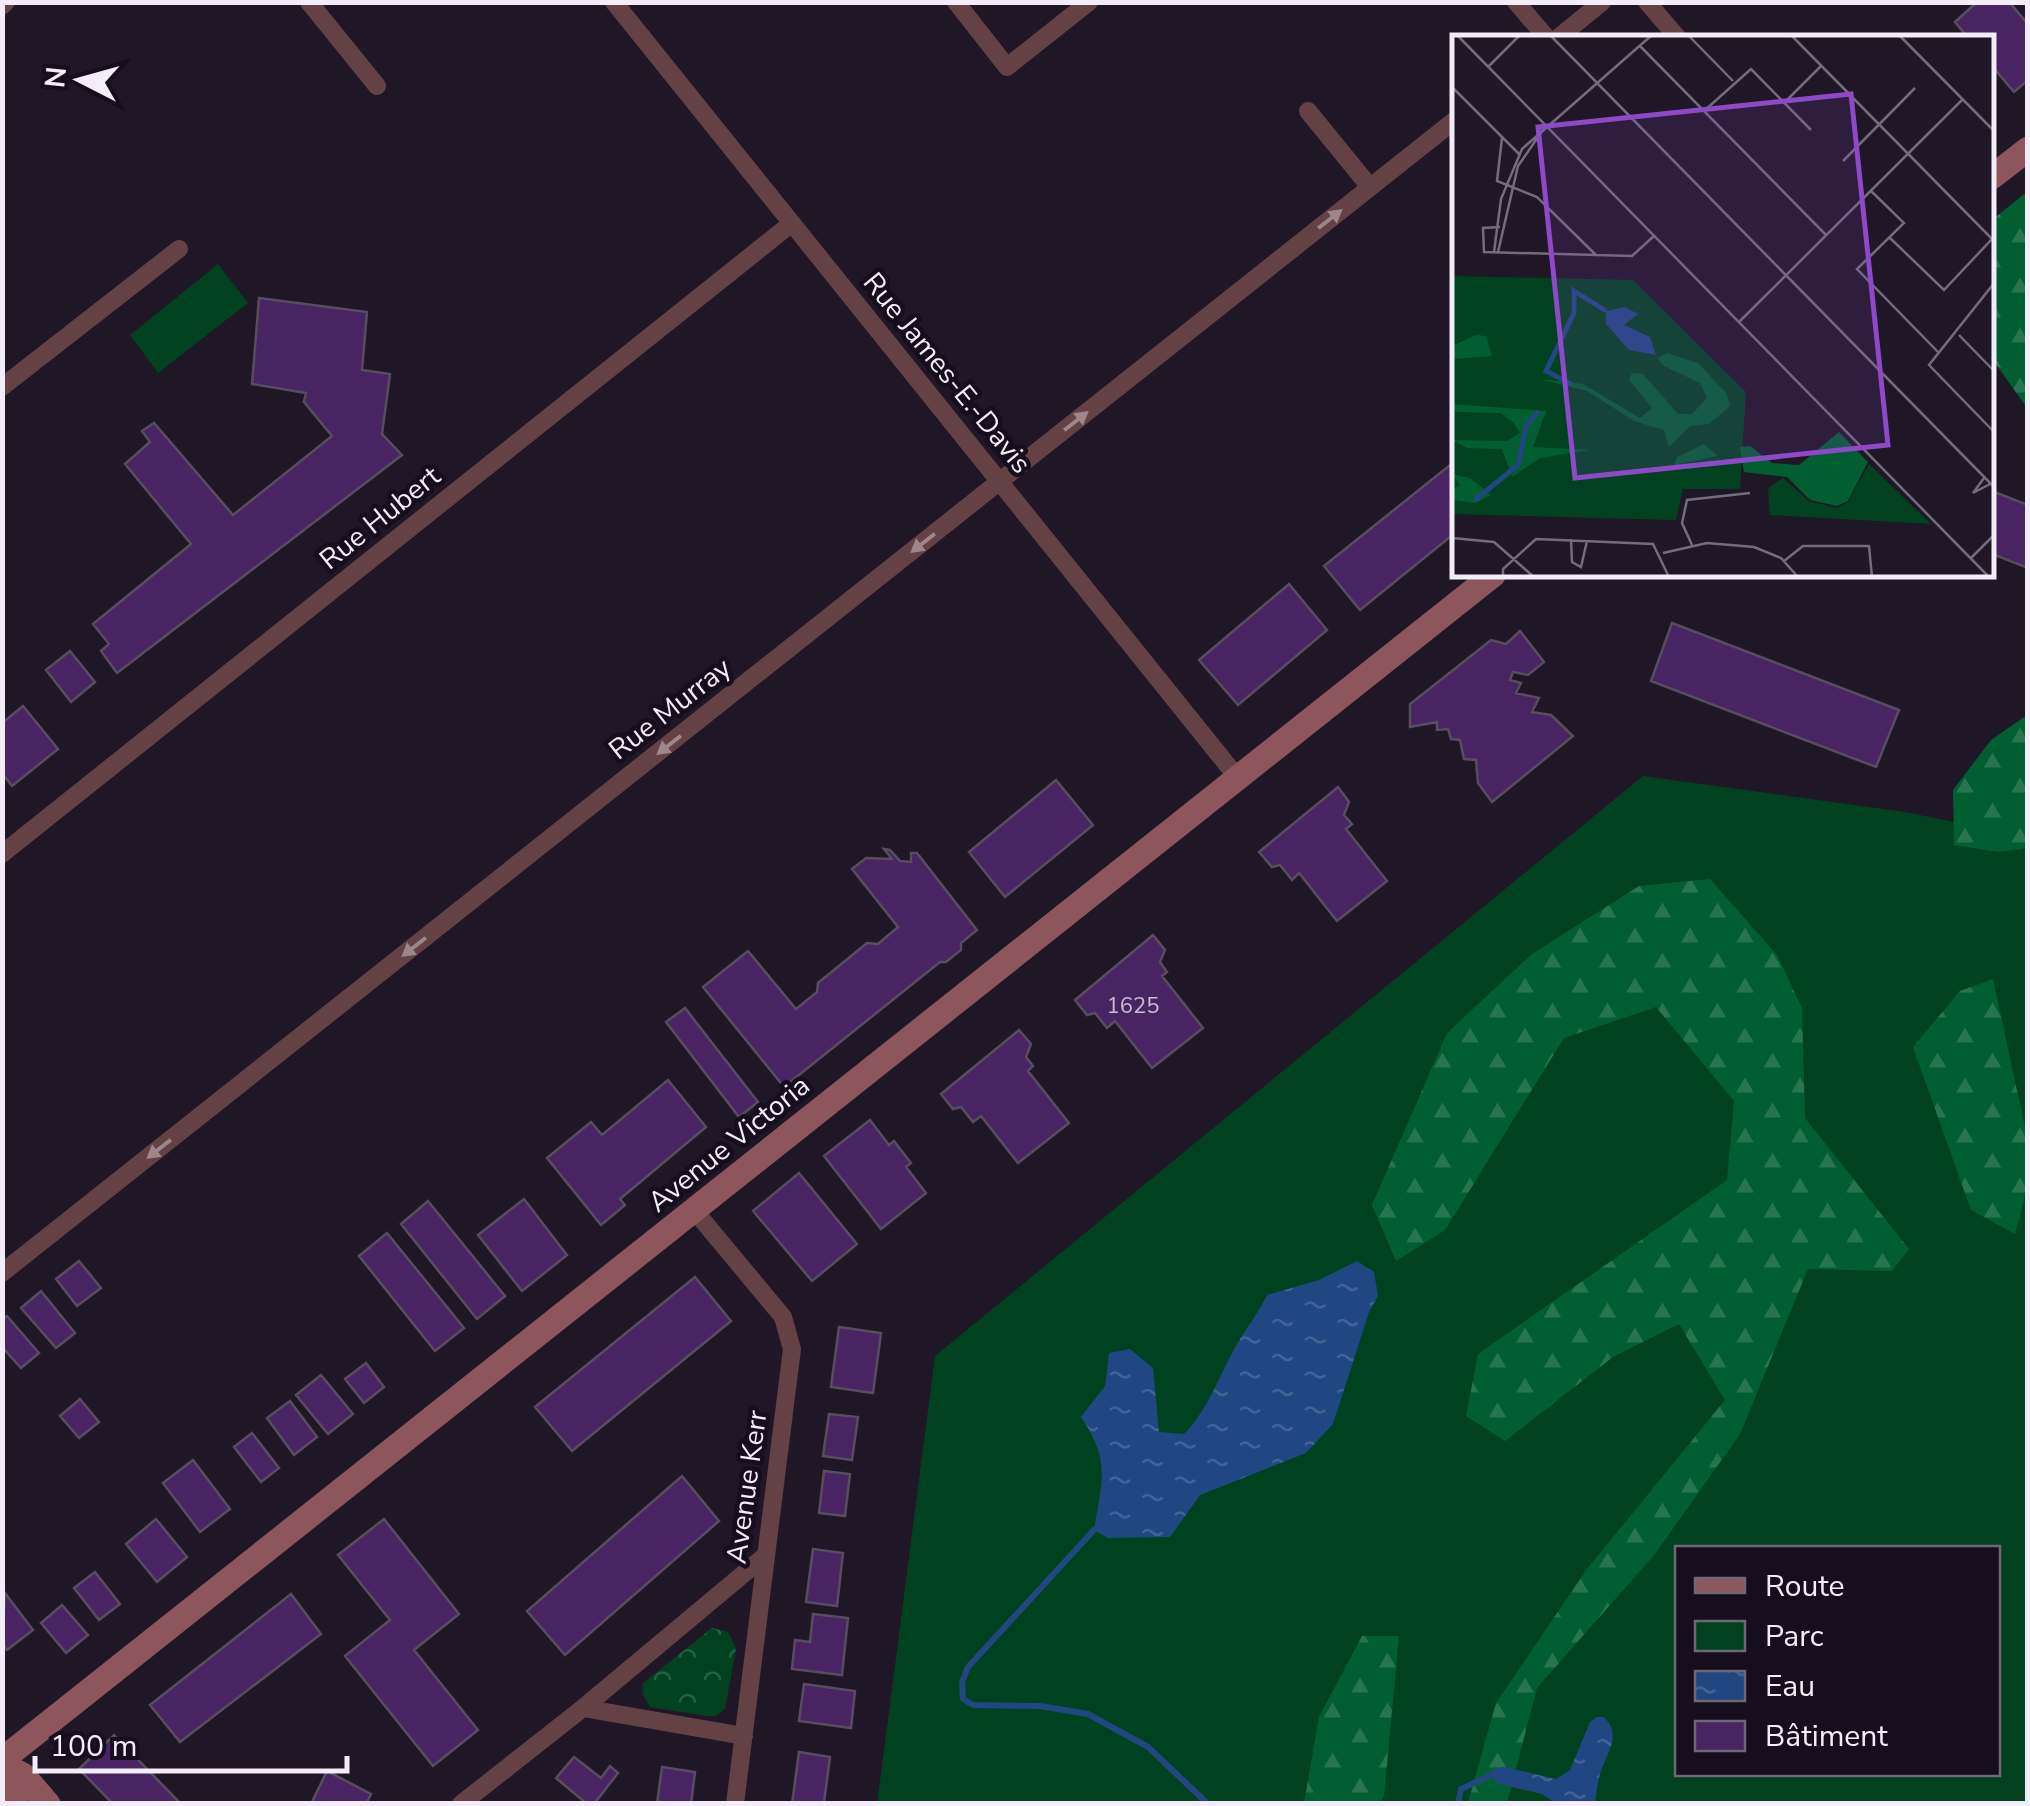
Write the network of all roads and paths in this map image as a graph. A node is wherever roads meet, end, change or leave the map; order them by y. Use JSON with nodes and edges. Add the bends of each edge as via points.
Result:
{"nodes":[{"id":1,"x":309,"y":2,"type":"edge"},
{"id":2,"x":614,"y":2,"type":"edge"},
{"id":3,"x":956,"y":2,"type":"edge"},
{"id":4,"x":1089,"y":2,"type":"edge"},
{"id":5,"x":1516,"y":2,"type":"edge"},
{"id":6,"x":1602,"y":2,"type":"edge"},
{"id":7,"x":1647,"y":2,"type":"edge"},
{"id":8,"x":1544,"y":35,"type":"edge"},
{"id":9,"x":1562,"y":35,"type":"edge"},
{"id":10,"x":1675,"y":35,"type":"edge"},
{"id":11,"x":376,"y":86,"type":"dead end"},
{"id":12,"x":1308,"y":111,"type":"dead end"},
{"id":13,"x":1452,"y":122,"type":"edge"},
{"id":14,"x":2028,"y":150,"type":"edge"},
{"id":15,"x":1995,"y":175,"type":"edge"},
{"id":16,"x":1370,"y":187,"type":"junction"},
{"id":17,"x":792,"y":224,"type":"junction"},
{"id":18,"x":179,"y":249,"type":"dead end"},
{"id":19,"x":4,"y":382,"type":"edge"},
{"id":20,"x":1000,"y":482,"type":"junction"},
{"id":21,"x":1489,"y":578,"type":"edge"},
{"id":22,"x":1237,"y":778,"type":"junction"},
{"id":23,"x":4,"y":850,"type":"edge"},
{"id":24,"x":694,"y":1210,"type":"junction"},
{"id":25,"x":2,"y":1273,"type":"edge"},
{"id":26,"x":765,"y":1556,"type":"junction"},
{"id":27,"x":583,"y":1708,"type":"junction"},
{"id":28,"x":744,"y":1736,"type":"junction"},
{"id":29,"x":2,"y":1762,"type":"edge"},
{"id":30,"x":2,"y":1776,"type":"edge"},
{"id":31,"x":16,"y":1804,"type":"edge"},
{"id":32,"x":48,"y":1804,"type":"edge"},
{"id":33,"x":461,"y":1804,"type":"edge"},
{"id":34,"x":735,"y":1804,"type":"edge"}],
"edges":[{"from":1,"to":11,"type":"street"},
{"from":2,"to":17,"type":"street","name":"Rue James-E.-Davis"},
{"from":3,"to":4,"type":"street","via":[[1007,67]]},
{"from":5,"to":8,"type":"street"},
{"from":6,"to":9,"type":"street"},
{"from":7,"to":10,"type":"street"},
{"from":12,"to":16,"type":"street"},
{"from":13,"to":16,"type":"street","name":"Rue Murray"},
{"from":14,"to":15,"type":"street"},
{"from":20,"to":16,"type":"street","name":"Rue Murray","one_way":true},
{"from":17,"to":20,"type":"street","name":"Rue James-E.-Davis"},
{"from":17,"to":23,"type":"street","name":"Rue Hubert"},
{"from":18,"to":19,"type":"street"},
{"from":20,"to":22,"type":"street","name":"Rue James-E.-Davis"},
{"from":20,"to":25,"type":"street","name":"Rue Murray","one_way":true},
{"from":21,"to":22,"type":"street","name":"Avenue Victoria"},
{"from":22,"to":24,"type":"street","name":"Avenue Victoria"},
{"from":24,"to":26,"type":"street","name":"Avenue Kerr","via":[[783,1317],[792,1349]]},
{"from":24,"to":29,"type":"street","name":"Avenue Victoria"},
{"from":26,"to":27,"type":"street"},
{"from":26,"to":28,"type":"street","name":"Avenue Kerr"},
{"from":27,"to":28,"type":"street"},
{"from":27,"to":33,"type":"street"},
{"from":28,"to":34,"type":"street","name":"Avenue Kerr"},
{"from":29,"to":32,"type":"street"},
{"from":30,"to":31,"type":"street"}]}
